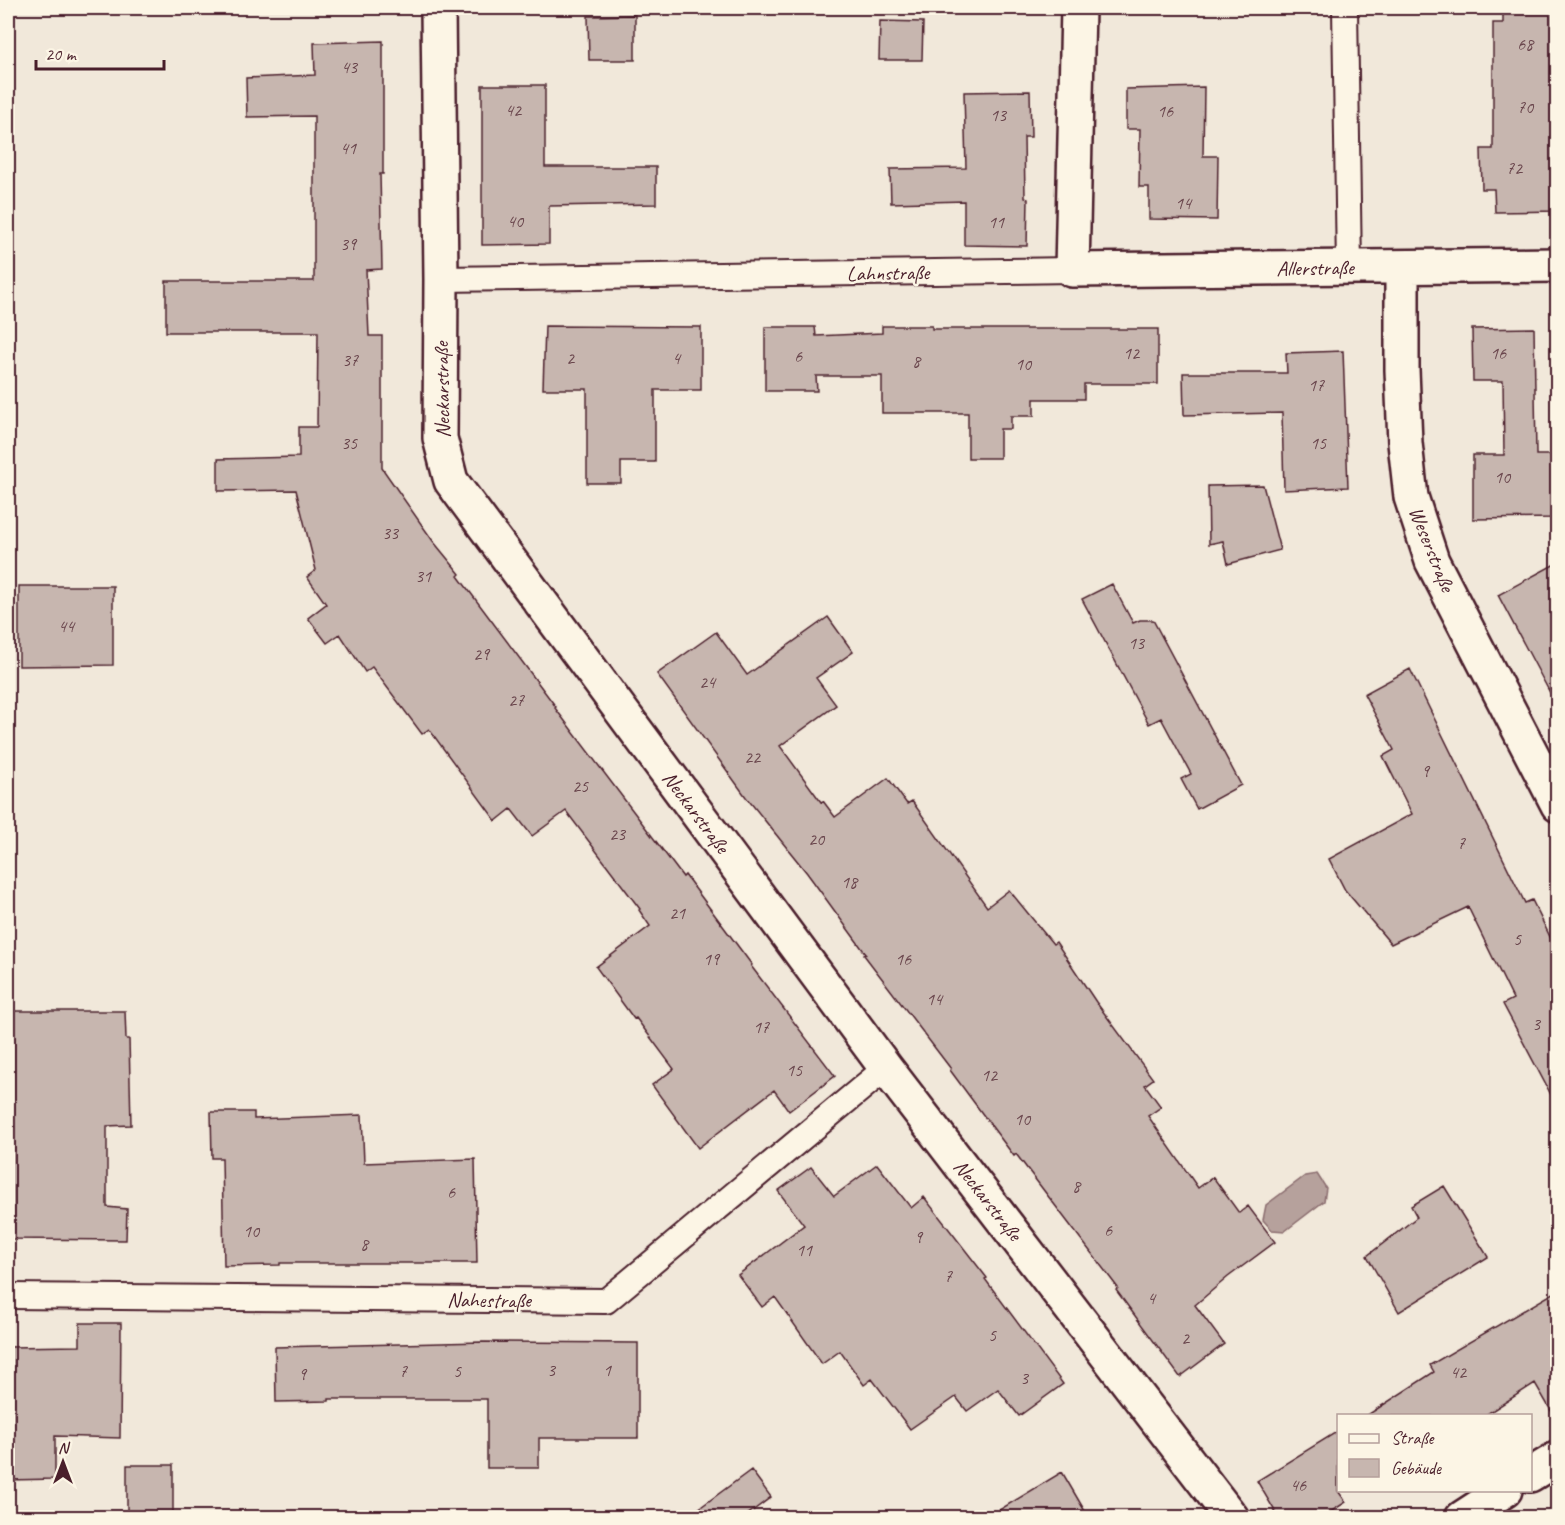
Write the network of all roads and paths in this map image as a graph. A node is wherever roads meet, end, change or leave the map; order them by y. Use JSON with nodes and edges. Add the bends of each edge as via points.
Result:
{"nodes":[{"id":1,"x":438,"y":8,"type":"edge"},
{"id":2,"x":1078,"y":8,"type":"edge"},
{"id":3,"x":1345,"y":8,"type":"edge"},
{"id":4,"x":1557,"y":265,"type":"edge"},
{"id":5,"x":1402,"y":267,"type":"junction"},
{"id":6,"x":1349,"y":268,"type":"junction"},
{"id":7,"x":1072,"y":270,"type":"junction"},
{"id":8,"x":441,"y":279,"type":"junction"},
{"id":9,"x":1557,"y":805,"type":"edge"},
{"id":10,"x":886,"y":1068,"type":"junction"},
{"id":11,"x":8,"y":1296,"type":"edge"},
{"id":12,"x":1557,"y":1458,"type":"edge"},
{"id":13,"x":1532,"y":1474,"type":"edge"},
{"id":14,"x":1503,"y":1492,"type":"edge"},
{"id":15,"x":1232,"y":1518,"type":"edge"},
{"id":16,"x":1462,"y":1518,"type":"edge"}],
"edges":[{"from":1,"to":8,"type":"street","name":"Neckarstraße"},
{"from":2,"to":7,"type":"street"},
{"from":3,"to":6,"type":"lane"},
{"from":4,"to":5,"type":"street","name":"Allerstraße"},
{"from":5,"to":6,"type":"street","name":"Allerstraße"},
{"from":5,"to":9,"type":"street","name":"Weserstraße","via":[[1404,432],[1411,497],[1432,561]]},
{"from":6,"to":7,"type":"street","name":"Allerstraße"},
{"from":7,"to":8,"type":"lane","name":"Lahnstraße"},
{"from":8,"to":10,"type":"street","name":"Neckarstraße","via":[[440,438],[451,481]]},
{"from":10,"to":11,"type":"lane","name":"Nahestraße","via":[[606,1301]]},
{"from":10,"to":15,"type":"street","name":"Neckarstraße"},
{"from":12,"to":13,"type":"street"},
{"from":14,"to":16,"type":"street"}]}
